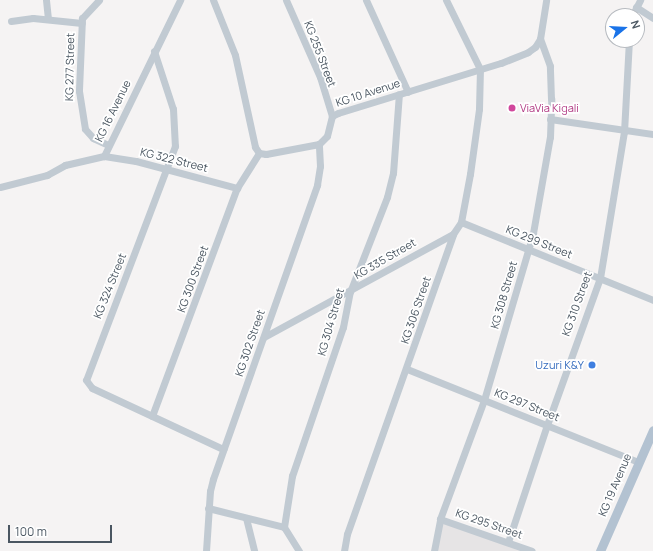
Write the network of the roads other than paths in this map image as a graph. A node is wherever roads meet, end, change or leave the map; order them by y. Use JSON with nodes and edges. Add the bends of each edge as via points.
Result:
{"nodes":[{"id":1,"x":46,"y":0,"type":"edge"},
{"id":2,"x":99,"y":0,"type":"edge"},
{"id":3,"x":180,"y":0,"type":"edge"},
{"id":4,"x":213,"y":0,"type":"edge"},
{"id":5,"x":286,"y":0,"type":"edge"},
{"id":6,"x":366,"y":0,"type":"edge"},
{"id":7,"x":446,"y":0,"type":"edge"},
{"id":8,"x":546,"y":0,"type":"edge"},
{"id":9,"x":640,"y":0,"type":"edge"},
{"id":10,"x":636,"y":7,"type":"joint"},
{"id":11,"x":653,"y":18,"type":"edge"},
{"id":12,"x":48,"y":19,"type":"junction"},
{"id":13,"x":11,"y":21,"type":"dead end"},
{"id":14,"x":82,"y":23,"type":"junction"},
{"id":15,"x":540,"y":39,"type":"junction"},
{"id":16,"x":629,"y":48,"type":"edge"},
{"id":17,"x":154,"y":51,"type":"junction"},
{"id":18,"x":480,"y":69,"type":"junction"},
{"id":19,"x":408,"y":92,"type":"junction"},
{"id":20,"x":399,"y":94,"type":"junction"},
{"id":21,"x":332,"y":116,"type":"junction"},
{"id":22,"x":550,"y":119,"type":"junction"},
{"id":23,"x":624,"y":132,"type":"junction"},
{"id":24,"x":653,"y":134,"type":"edge"},
{"id":25,"x":320,"y":144,"type":"junction"},
{"id":26,"x":108,"y":145,"type":"junction"},
{"id":27,"x":259,"y":153,"type":"junction"},
{"id":28,"x":104,"y":156,"type":"junction"},
{"id":29,"x":168,"y":169,"type":"junction"},
{"id":30,"x":0,"y":187,"type":"edge"},
{"id":31,"x":237,"y":188,"type":"junction"},
{"id":32,"x":461,"y":222,"type":"junction"},
{"id":33,"x":453,"y":234,"type":"junction"},
{"id":34,"x":529,"y":249,"type":"junction"},
{"id":35,"x":600,"y":278,"type":"junction"},
{"id":36,"x":350,"y":292,"type":"junction"},
{"id":37,"x":653,"y":300,"type":"edge"},
{"id":38,"x":264,"y":337,"type":"junction"},
{"id":39,"x":407,"y":369,"type":"junction"},
{"id":40,"x":484,"y":400,"type":"junction"},
{"id":41,"x":152,"y":416,"type":"junction"},
{"id":42,"x":546,"y":425,"type":"junction"},
{"id":43,"x":653,"y":430,"type":"edge"},
{"id":44,"x":223,"y":450,"type":"junction"},
{"id":45,"x":638,"y":462,"type":"junction"},
{"id":46,"x":208,"y":508,"type":"junction"},
{"id":47,"x":246,"y":518,"type":"junction"},
{"id":48,"x":440,"y":519,"type":"junction"},
{"id":49,"x":284,"y":527,"type":"junction"},
{"id":50,"x":508,"y":542,"type":"junction"},
{"id":51,"x":206,"y":551,"type":"edge"},
{"id":52,"x":254,"y":551,"type":"edge"},
{"id":53,"x":299,"y":551,"type":"edge"},
{"id":54,"x":344,"y":551,"type":"edge"},
{"id":55,"x":434,"y":551,"type":"edge"},
{"id":56,"x":532,"y":551,"type":"edge"},
{"id":57,"x":600,"y":551,"type":"edge"}],
"edges":[{"from":1,"to":12,"type":"street"},
{"from":2,"to":14,"type":"street","via":[[85,14]]},
{"from":3,"to":17,"type":"street","name":"KG 16 Avenue"},
{"from":4,"to":27,"type":"street","via":[[235,55],[255,147]]},
{"from":5,"to":21,"type":"street","name":"KG 255 Street","via":[[320,78]]},
{"from":6,"to":19,"type":"street"},
{"from":7,"to":18,"type":"street"},
{"from":8,"to":15,"type":"street"},
{"from":9,"to":10,"type":"street"},
{"from":10,"to":11,"type":"street"},
{"from":12,"to":13,"type":"street"},
{"from":12,"to":14,"type":"street"},
{"from":14,"to":26,"type":"street","name":"KG 277 Street","via":[[79,90],[85,129],[93,138]]},
{"from":15,"to":18,"type":"street","name":"KG 10 Avenue","via":[[536,47],[528,52]]},
{"from":15,"to":22,"type":"street","name":"KG 308 Street","via":[[550,66]]},
{"from":16,"to":23,"type":"street","name":"KG 310 Street"},
{"from":17,"to":26,"type":"street","name":"KG 16 Avenue"},
{"from":17,"to":29,"type":"street","name":"KG 324 Street","via":[[175,119],[175,146]]},
{"from":18,"to":19,"type":"street","name":"KG 10 Avenue"},
{"from":18,"to":32,"type":"street","name":"KG 306 Street","via":[[479,109]]},
{"from":19,"to":20,"type":"street","name":"KG 10 Avenue"},
{"from":20,"to":21,"type":"street","name":"KG 10 Avenue"},
{"from":20,"to":36,"type":"street","name":"KG 304 Street","via":[[393,172],[387,197]]},
{"from":21,"to":25,"type":"street","name":"KG 10 Avenue","via":[[326,136]]},
{"from":22,"to":23,"type":"street"},
{"from":22,"to":34,"type":"street","name":"KG 308 Street","via":[[541,192]]},
{"from":23,"to":24,"type":"street"},
{"from":23,"to":35,"type":"street","name":"KG 310 Street"},
{"from":25,"to":27,"type":"street","via":[[266,154]]},
{"from":25,"to":38,"type":"street","name":"KG 302 Street","via":[[317,185]]},
{"from":26,"to":28,"type":"street","name":"KG 16 Avenue"},
{"from":27,"to":31,"type":"street","name":"KG 300 Street"},
{"from":28,"to":29,"type":"street","name":"KG 322 Street"},
{"from":28,"to":30,"type":"street","name":"KG 16 Avenue","via":[[65,165],[47,175]]},
{"from":29,"to":31,"type":"street","name":"KG 322 Street"},
{"from":29,"to":41,"type":"street","name":"KG 324 Street","via":[[86,375],[86,380],[92,388]]},
{"from":31,"to":41,"type":"street","name":"KG 300 Street"},
{"from":32,"to":33,"type":"street","name":"KG 306 Street"},
{"from":32,"to":34,"type":"street","name":"KG 299 Street"},
{"from":33,"to":36,"type":"street","name":"KG 335 Street"},
{"from":33,"to":39,"type":"street","name":"KG 306 Street"},
{"from":34,"to":35,"type":"street","name":"KG 299 Street"},
{"from":34,"to":40,"type":"street","name":"KG 308 Street"},
{"from":35,"to":37,"type":"street","name":"KG 299 Street"},
{"from":35,"to":42,"type":"street","name":"KG 310 Street"},
{"from":36,"to":38,"type":"street","name":"KG 335 Street"},
{"from":36,"to":49,"type":"street","name":"KG 304 Street","via":[[343,327],[292,476]]},
{"from":38,"to":44,"type":"street","name":"KG 302 Street"},
{"from":39,"to":40,"type":"street","name":"KG 297 Street"},
{"from":39,"to":54,"type":"street","name":"KG 306 Street","via":[[347,534]]},
{"from":40,"to":42,"type":"street","name":"KG 297 Street"},
{"from":40,"to":48,"type":"street","name":"KG 308 Street"},
{"from":41,"to":44,"type":"street","name":"KG 324 Street"},
{"from":42,"to":45,"type":"street","name":"KG 297 Street"},
{"from":42,"to":50,"type":"street","name":"KG 310 Street"},
{"from":43,"to":45,"type":"main road","name":"KG 19 Avenue"},
{"from":44,"to":46,"type":"street","name":"KG 302 Street","via":[[210,491]]},
{"from":45,"to":57,"type":"main road","name":"KG 19 Avenue"},
{"from":46,"to":47,"type":"street"},
{"from":46,"to":51,"type":"street","name":"KG 302 Street"},
{"from":47,"to":49,"type":"street"},
{"from":47,"to":52,"type":"street"},
{"from":48,"to":50,"type":"street","name":"KG 295 Street"},
{"from":48,"to":55,"type":"street","name":"KG 308 Street"},
{"from":49,"to":53,"type":"street"},
{"from":50,"to":56,"type":"street","name":"KG 295 Street"}]}
